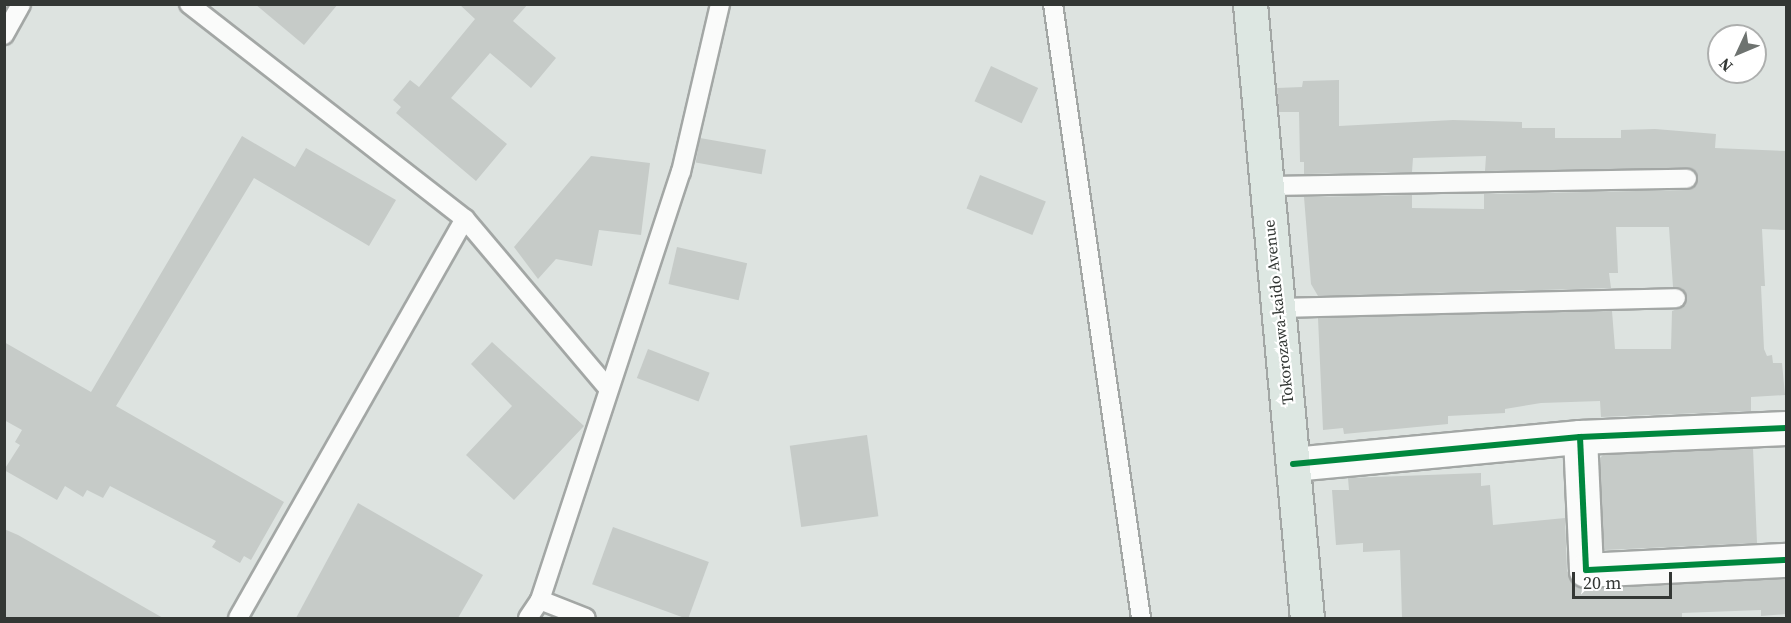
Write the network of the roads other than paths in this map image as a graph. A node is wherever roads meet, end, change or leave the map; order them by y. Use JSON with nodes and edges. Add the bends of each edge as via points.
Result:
{"nodes":[{"id":1,"x":21,"y":4,"type":"edge"},
{"id":2,"x":189,"y":4,"type":"edge"},
{"id":3,"x":720,"y":4,"type":"edge"},
{"id":4,"x":1053,"y":4,"type":"edge"},
{"id":5,"x":1251,"y":4,"type":"edge"},
{"id":6,"x":4,"y":35,"type":"edge"},
{"id":7,"x":1688,"y":179,"type":"dead end"},
{"id":8,"x":1266,"y":186,"type":"junction"},
{"id":9,"x":465,"y":219,"type":"junction"},
{"id":10,"x":1676,"y":298,"type":"dead end"},
{"id":11,"x":1278,"y":308,"type":"junction"},
{"id":12,"x":608,"y":388,"type":"junction"},
{"id":13,"x":1786,"y":428,"type":"edge"},
{"id":14,"x":1580,"y":437,"type":"junction"},
{"id":15,"x":1293,"y":464,"type":"junction"},
{"id":16,"x":1786,"y":560,"type":"edge"},
{"id":17,"x":540,"y":600,"type":"junction"},
{"id":18,"x":238,"y":618,"type":"edge"},
{"id":19,"x":528,"y":618,"type":"edge"},
{"id":20,"x":586,"y":618,"type":"edge"},
{"id":21,"x":1141,"y":618,"type":"edge"},
{"id":22,"x":1307,"y":618,"type":"edge"}],
"edges":[{"from":1,"to":6,"type":"lane"},
{"from":2,"to":9,"type":"lane"},
{"from":3,"to":12,"type":"lane","via":[[681,172]]},
{"from":4,"to":21,"type":"lane"},
{"from":5,"to":8,"type":"main road","name":"Tokorozawa-kaido Avenue"},
{"from":7,"to":8,"type":"lane"},
{"from":8,"to":11,"type":"main road","name":"Tokorozawa-kaido Avenue"},
{"from":9,"to":12,"type":"lane"},
{"from":9,"to":18,"type":"lane"},
{"from":10,"to":11,"type":"lane"},
{"from":11,"to":15,"type":"main road","name":"Tokorozawa-kaido Avenue"},
{"from":12,"to":17,"type":"lane"},
{"from":13,"to":14,"type":"street"},
{"from":14,"to":15,"type":"street"},
{"from":14,"to":16,"type":"street","via":[[1586,570]]},
{"from":15,"to":22,"type":"main road","name":"Tokorozawa-kaido Avenue"},
{"from":17,"to":19,"type":"lane"},
{"from":17,"to":20,"type":"lane"}]}
